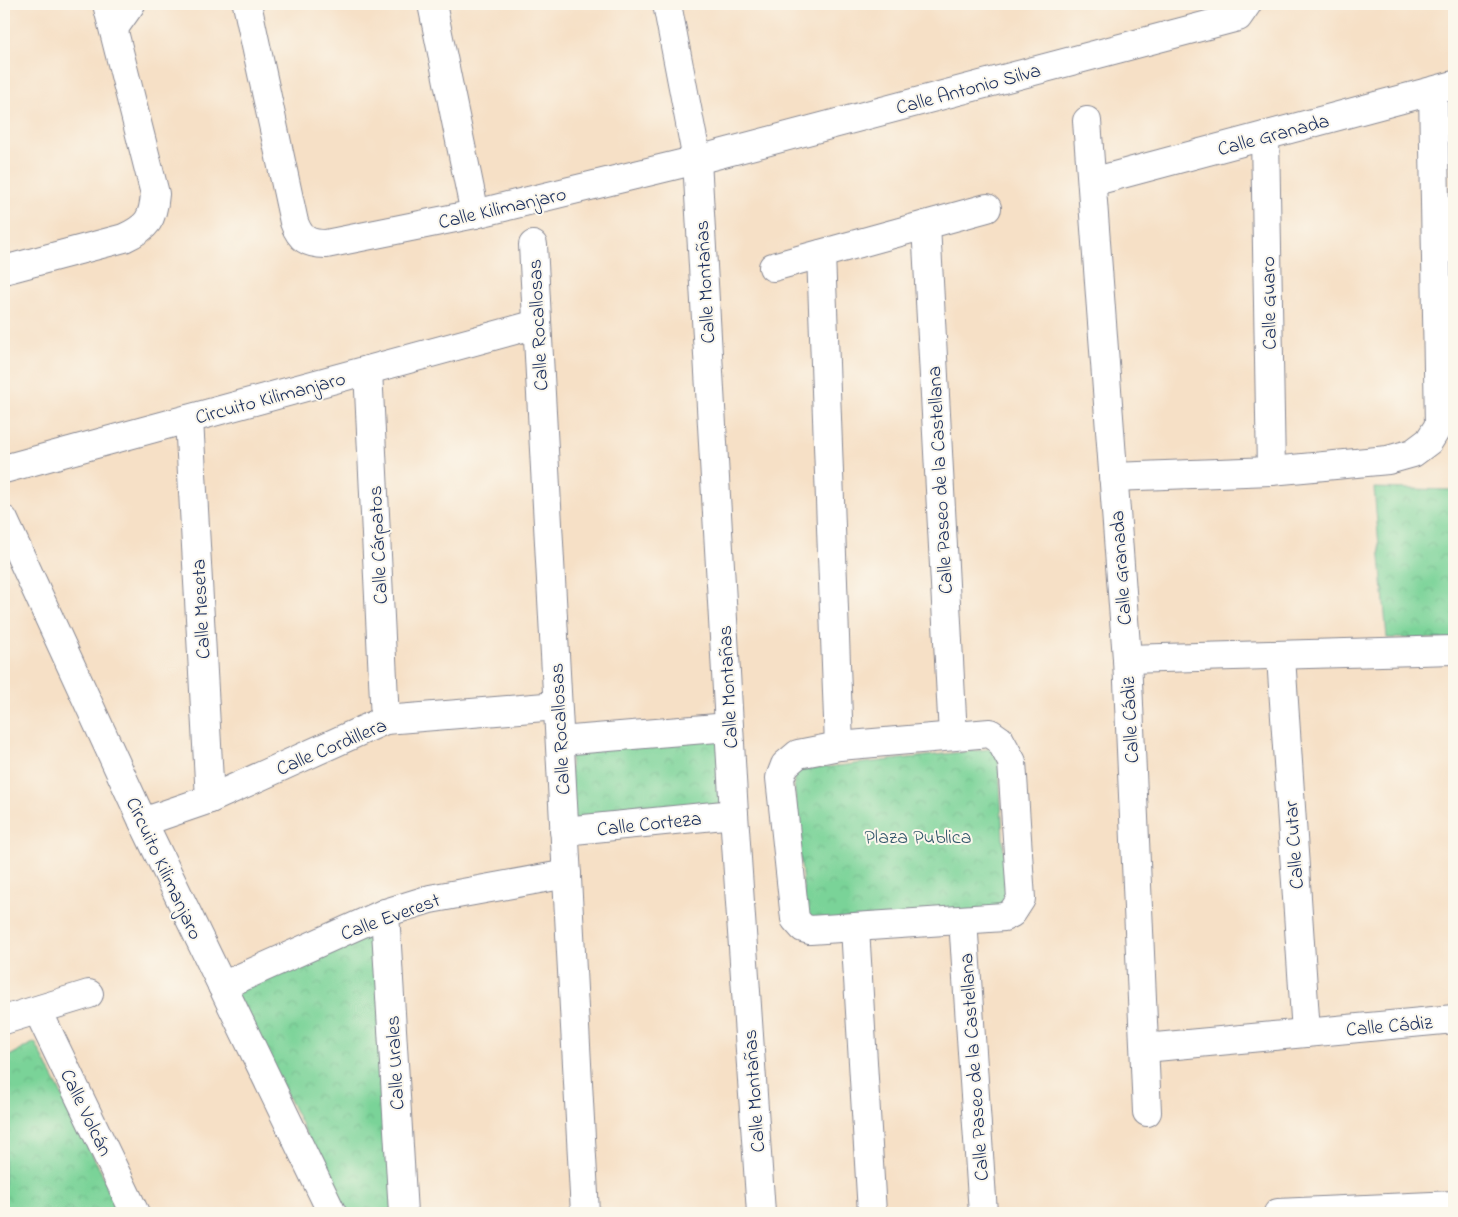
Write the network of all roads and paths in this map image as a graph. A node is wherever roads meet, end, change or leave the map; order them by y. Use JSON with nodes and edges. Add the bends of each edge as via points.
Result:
{"nodes":[{"id":1,"x":131,"y":4,"type":"edge"},
{"id":2,"x":247,"y":4,"type":"edge"},
{"id":3,"x":432,"y":4,"type":"edge"},
{"id":4,"x":667,"y":4,"type":"edge"},
{"id":5,"x":1242,"y":10,"type":"edge"},
{"id":6,"x":111,"y":16,"type":"edge"},
{"id":7,"x":1444,"y":88,"type":"edge"},
{"id":8,"x":1087,"y":120,"type":"dead end"},
{"id":9,"x":1265,"y":136,"type":"junction"},
{"id":10,"x":698,"y":160,"type":"junction"},
{"id":11,"x":1092,"y":182,"type":"junction"},
{"id":12,"x":987,"y":208,"type":"dead end"},
{"id":13,"x":475,"y":214,"type":"junction"},
{"id":14,"x":926,"y":225,"type":"junction"},
{"id":15,"x":533,"y":245,"type":"dead end"},
{"id":16,"x":821,"y":254,"type":"junction"},
{"id":17,"x":773,"y":267,"type":"dead end"},
{"id":18,"x":4,"y":270,"type":"edge"},
{"id":19,"x":537,"y":324,"type":"junction"},
{"id":20,"x":368,"y":370,"type":"junction"},
{"id":21,"x":190,"y":419,"type":"junction"},
{"id":22,"x":4,"y":469,"type":"edge"},
{"id":23,"x":1271,"y":471,"type":"junction"},
{"id":24,"x":1113,"y":477,"type":"junction"},
{"id":25,"x":4,"y":520,"type":"edge"},
{"id":26,"x":1454,"y":650,"type":"edge"},
{"id":27,"x":1280,"y":657,"type":"junction"},
{"id":28,"x":1127,"y":659,"type":"junction"},
{"id":29,"x":558,"y":706,"type":"junction"},
{"id":30,"x":385,"y":720,"type":"junction"},
{"id":31,"x":729,"y":727,"type":"junction"},
{"id":32,"x":953,"y":736,"type":"junction"},
{"id":33,"x":560,"y":741,"type":"junction"},
{"id":34,"x":839,"y":746,"type":"junction"},
{"id":35,"x":210,"y":799,"type":"junction"},
{"id":36,"x":734,"y":814,"type":"junction"},
{"id":37,"x":143,"y":822,"type":"junction"},
{"id":38,"x":564,"y":831,"type":"junction"},
{"id":39,"x":567,"y":874,"type":"junction"},
{"id":40,"x":385,"y":913,"type":"junction"},
{"id":41,"x":963,"y":920,"type":"junction"},
{"id":42,"x":855,"y":928,"type":"junction"},
{"id":43,"x":222,"y":986,"type":"junction"},
{"id":44,"x":89,"y":994,"type":"dead end"},
{"id":45,"x":38,"y":1011,"type":"junction"},
{"id":46,"x":1454,"y":1019,"type":"edge"},
{"id":47,"x":4,"y":1020,"type":"edge"},
{"id":48,"x":1306,"y":1033,"type":"junction"},
{"id":49,"x":1145,"y":1048,"type":"junction"},
{"id":50,"x":1147,"y":1112,"type":"dead end"},
{"id":51,"x":1454,"y":1205,"type":"edge"},
{"id":52,"x":135,"y":1213,"type":"edge"},
{"id":53,"x":332,"y":1213,"type":"edge"},
{"id":54,"x":403,"y":1213,"type":"edge"},
{"id":55,"x":585,"y":1213,"type":"edge"},
{"id":56,"x":761,"y":1213,"type":"edge"},
{"id":57,"x":872,"y":1213,"type":"edge"},
{"id":58,"x":983,"y":1213,"type":"edge"},
{"id":59,"x":1278,"y":1213,"type":"edge"},
{"id":60,"x":1330,"y":1213,"type":"edge"}],
"edges":[{"from":1,"to":6,"type":"street"},
{"from":2,"to":13,"type":"street","name":"Calle Kilimanjaro","via":[[294,222],[305,240],[326,244]]},
{"from":3,"to":13,"type":"street"},
{"from":4,"to":10,"type":"street","name":"Calle Montañas"},
{"from":5,"to":10,"type":"street","name":"Calle Antonio Silva"},
{"from":6,"to":18,"type":"street","via":[[156,194],[154,211],[138,232],[124,238]]},
{"from":7,"to":9,"type":"street","name":"Calle Granada"},
{"from":7,"to":23,"type":"street","via":[[1439,425],[1429,442],[1413,453],[1388,460]]},
{"from":8,"to":11,"type":"street","name":"Calle Granada"},
{"from":9,"to":11,"type":"street","name":"Calle Granada"},
{"from":9,"to":23,"type":"street","name":"Calle Guaro"},
{"from":10,"to":13,"type":"street","name":"Calle Kilimanjaro"},
{"from":10,"to":31,"type":"street","name":"Calle Montañas"},
{"from":11,"to":24,"type":"street","name":"Calle Granada"},
{"from":12,"to":14,"type":"street"},
{"from":14,"to":16,"type":"street"},
{"from":14,"to":32,"type":"street","name":"Calle Paseo de la Castellana"},
{"from":15,"to":19,"type":"street","name":"Calle Rocallosas"},
{"from":16,"to":17,"type":"street"},
{"from":16,"to":34,"type":"street"},
{"from":19,"to":20,"type":"street","name":"Circuito Kilimanjaro"},
{"from":19,"to":29,"type":"street","name":"Calle Rocallosas"},
{"from":20,"to":21,"type":"street","name":"Circuito Kilimanjaro"},
{"from":20,"to":30,"type":"street","name":"Calle Cárpatos"},
{"from":21,"to":22,"type":"street","name":"Circuito Kilimanjaro"},
{"from":21,"to":35,"type":"street","name":"Calle Meseta"},
{"from":23,"to":24,"type":"street"},
{"from":24,"to":28,"type":"street","name":"Calle Granada"},
{"from":25,"to":37,"type":"street","name":"Circuito Kilimanjaro"},
{"from":26,"to":27,"type":"street","name":"Calle Cádiz"},
{"from":27,"to":28,"type":"street","name":"Calle Cádiz"},
{"from":27,"to":48,"type":"street","name":"Calle Cutar"},
{"from":28,"to":49,"type":"street","name":"Calle Cádiz"},
{"from":29,"to":30,"type":"street","name":"Calle Cordillera"},
{"from":29,"to":33,"type":"street","name":"Calle Rocallosas"},
{"from":30,"to":35,"type":"street","name":"Calle Cordillera"},
{"from":31,"to":33,"type":"street"},
{"from":31,"to":36,"type":"street","name":"Calle Montañas"},
{"from":32,"to":34,"type":"street"},
{"from":32,"to":41,"type":"street","via":[[990,733],[1000,740],[1012,762],[1021,899],[1012,913],[1004,917]]},
{"from":33,"to":38,"type":"street","name":"Calle Rocallosas"},
{"from":34,"to":42,"type":"street","via":[[798,754],[785,765],[780,778],[794,919],[810,930]]},
{"from":35,"to":37,"type":"street","name":"Calle Cordillera"},
{"from":36,"to":38,"type":"street","name":"Calle Corteza"},
{"from":36,"to":56,"type":"street","name":"Calle Montañas"},
{"from":37,"to":43,"type":"street","name":"Circuito Kilimanjaro"},
{"from":38,"to":39,"type":"street","name":"Calle Rocallosas"},
{"from":39,"to":40,"type":"street","name":"Calle Everest","via":[[430,899]]},
{"from":39,"to":55,"type":"street","name":"Calle Rocallosas"},
{"from":40,"to":43,"type":"street","name":"Calle Everest"},
{"from":40,"to":54,"type":"street","name":"Calle Urales"},
{"from":41,"to":42,"type":"street"},
{"from":41,"to":58,"type":"street","name":"Calle Paseo de la Castellana"},
{"from":42,"to":57,"type":"street"},
{"from":43,"to":53,"type":"street","name":"Circuito Kilimanjaro"},
{"from":44,"to":45,"type":"street"},
{"from":45,"to":47,"type":"street"},
{"from":45,"to":52,"type":"street","name":"Calle Volcán"},
{"from":46,"to":48,"type":"street","name":"Calle Cádiz"},
{"from":48,"to":49,"type":"street","name":"Calle Cádiz"},
{"from":49,"to":50,"type":"street","name":"Calle Cádiz"},
{"from":51,"to":60,"type":"street"},
{"from":59,"to":60,"type":"street"}]}
